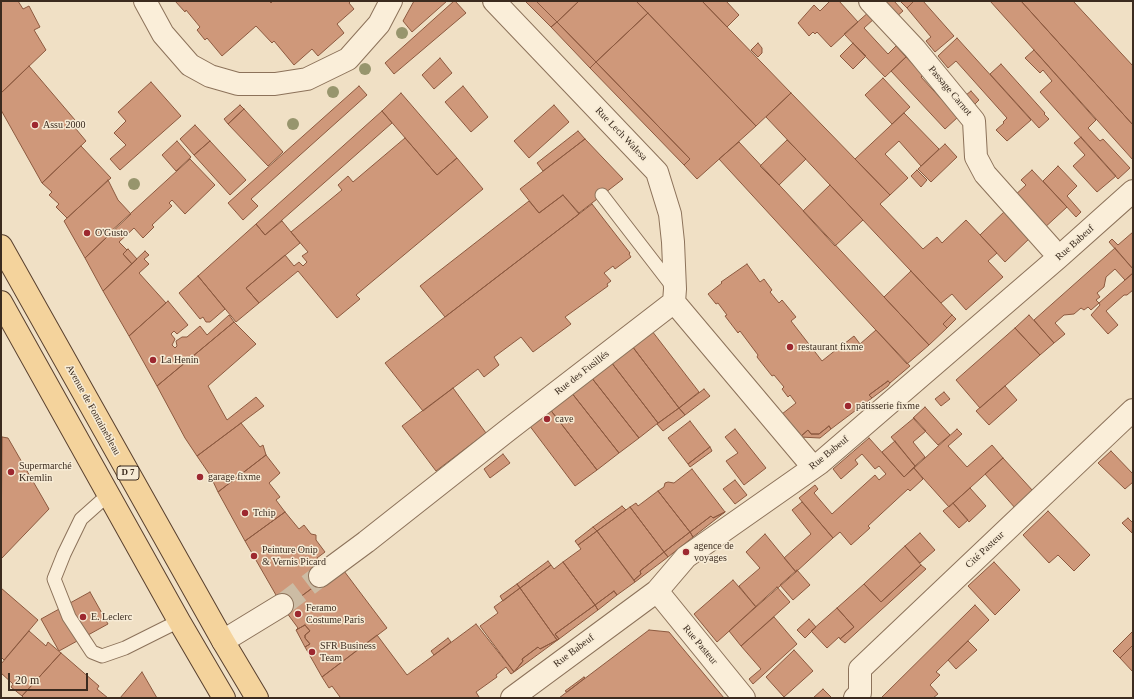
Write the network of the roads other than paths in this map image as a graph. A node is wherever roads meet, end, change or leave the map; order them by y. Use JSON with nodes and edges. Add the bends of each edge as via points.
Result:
{"nodes":[{"id":1,"x":145,"y":1,"type":"edge"},
{"id":2,"x":391,"y":1,"type":"edge"},
{"id":3,"x":494,"y":1,"type":"edge"},
{"id":4,"x":870,"y":1,"type":"edge"},
{"id":5,"x":1133,"y":191,"type":"edge"},
{"id":6,"x":602,"y":196,"type":"dead end"},
{"id":7,"x":1,"y":246,"type":"edge"},
{"id":8,"x":1051,"y":248,"type":"dead end"},
{"id":9,"x":674,"y":295,"type":"junction"},
{"id":10,"x":1,"y":302,"type":"edge"},
{"id":11,"x":1133,"y":410,"type":"edge"},
{"id":12,"x":813,"y":467,"type":"junction"},
{"id":13,"x":109,"y":494,"type":"junction"},
{"id":14,"x":320,"y":576,"type":"tunnel mouth"},
{"id":15,"x":657,"y":591,"type":"junction"},
{"id":16,"x":282,"y":606,"type":"tunnel mouth"},
{"id":17,"x":179,"y":621,"type":"junction"},
{"id":18,"x":222,"y":641,"type":"junction"},
{"id":19,"x":224,"y":698,"type":"edge"},
{"id":20,"x":257,"y":698,"type":"edge"},
{"id":21,"x":512,"y":698,"type":"edge"},
{"id":22,"x":744,"y":698,"type":"edge"},
{"id":23,"x":855,"y":698,"type":"edge"}],
"edges":[{"from":1,"to":2,"type":"street","via":[[163,34],[190,65],[210,76],[238,84],[275,84],[307,79],[348,59],[379,24]]},
{"from":3,"to":9,"type":"street","name":"Rue Lech Walesa","via":[[656,172],[670,214]]},
{"from":4,"to":8,"type":"street","name":"Passage Carnot","via":[[974,121],[976,157],[985,174]]},
{"from":5,"to":12,"type":"street","name":"Rue Babeuf","via":[[1047,268]]},
{"from":6,"to":9,"type":"lane"},
{"from":7,"to":18,"type":"main road","name":"Avenue de Fontainebleau","number":"D 7"},
{"from":9,"to":12,"type":"street"},
{"from":9,"to":14,"type":"street","name":"Rue des Fusillés","via":[[508,430]]},
{"from":10,"to":13,"type":"main road","number":"D 7"},
{"from":11,"to":23,"type":"street","name":"Cité Pasteur","via":[[860,669],[860,692]]},
{"from":12,"to":15,"type":"street","name":"Rue Babeuf","via":[[686,557]]},
{"from":13,"to":17,"type":"main road","number":"D 7"},
{"from":13,"to":17,"type":"lane","via":[[81,519],[54,579],[69,617],[92,652],[102,656],[125,648]]},
{"from":15,"to":21,"type":"street","name":"Rue Babeuf"},
{"from":15,"to":22,"type":"street","name":"Rue Pasteur"},
{"from":16,"to":18,"type":"street"},
{"from":17,"to":19,"type":"main road","number":"D 7"},
{"from":18,"to":20,"type":"main road","name":"Avenue de Fontainebleau","number":"D 7"}]}
